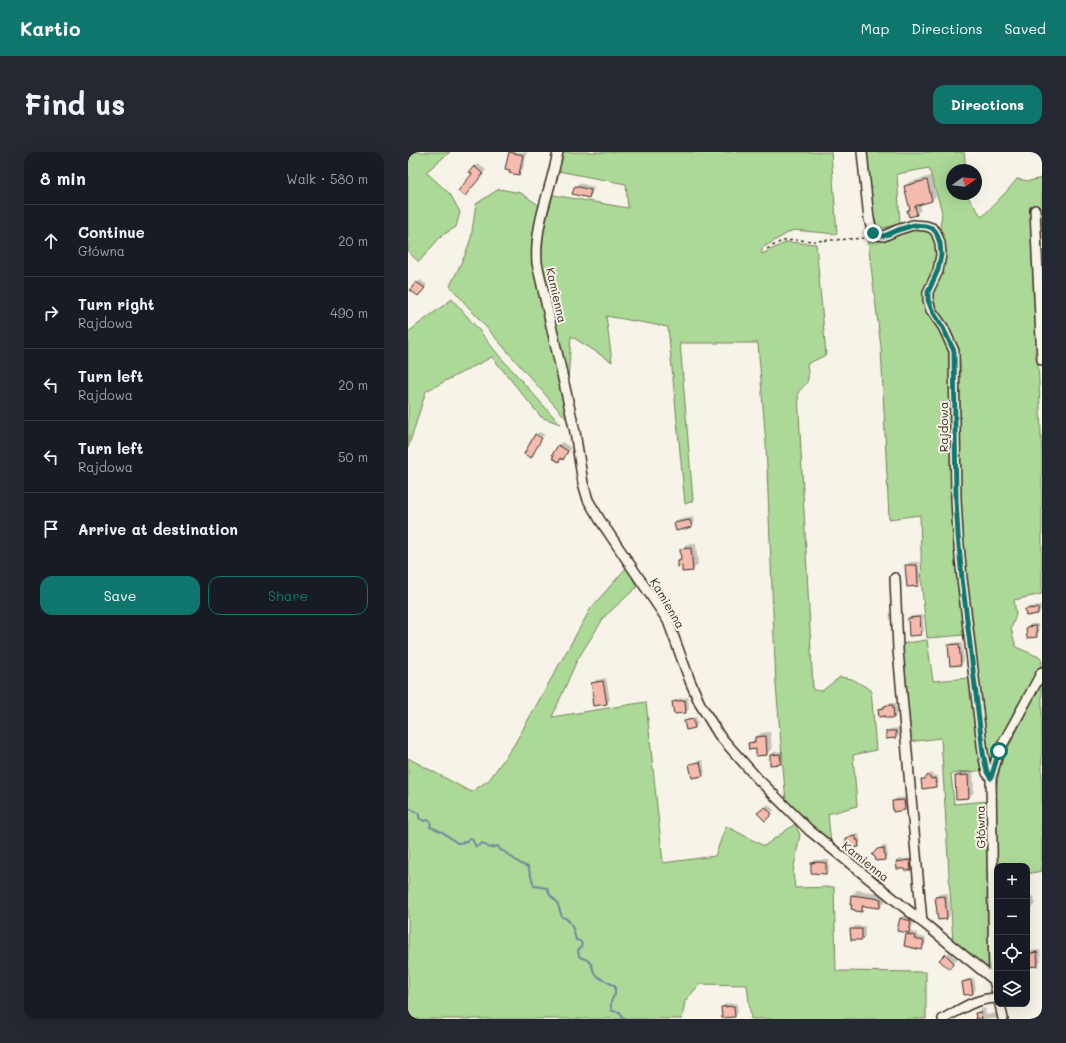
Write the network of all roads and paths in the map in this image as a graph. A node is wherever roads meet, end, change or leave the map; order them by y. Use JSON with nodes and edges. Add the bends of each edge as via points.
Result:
{"nodes":[{"id":1,"x":558,"y":152,"type":"edge"},
{"id":2,"x":862,"y":152,"type":"edge"},
{"id":3,"x":1034,"y":210,"type":"dead end"},
{"id":4,"x":878,"y":235,"type":"junction"},
{"id":5,"x":767,"y":249,"type":"dead end"},
{"id":6,"x":1042,"y":360,"type":"edge"},
{"id":7,"x":895,"y":578,"type":"dead end"},
{"id":8,"x":1042,"y":672,"type":"edge"},
{"id":9,"x":991,"y":778,"type":"junction"},
{"id":10,"x":922,"y":922,"type":"junction"},
{"id":11,"x":994,"y":980,"type":"joint"},
{"id":12,"x":994,"y":998,"type":"edge"},
{"id":13,"x":1001,"y":1007,"type":"edge"},
{"id":14,"x":944,"y":1019,"type":"edge"},
{"id":15,"x":1003,"y":1019,"type":"edge"}],
"edges":[{"from":1,"to":10,"type":"street","name":"Kamienna","via":[[537,233],[537,263],[588,500],[668,621],[700,704],[719,735],[809,830]]},
{"from":2,"to":4,"type":"street","via":[[869,219],[873,233]]},
{"from":3,"to":6,"type":"street"},
{"from":4,"to":5,"type":"path","via":[[873,238],[782,241]]},
{"from":4,"to":9,"type":"street","name":"Rajdowa","via":[[884,236],[914,225],[926,226],[936,232],[940,243],[938,270],[928,292],[928,300],[954,351],[956,499],[962,578],[983,753]]},
{"from":7,"to":10,"type":"street","via":[[898,650]]},
{"from":8,"to":9,"type":"street","name":"Główna","via":[[999,751]]},
{"from":9,"to":11,"type":"street","name":"Główna"},
{"from":10,"to":11,"type":"street","name":"Kamienna"},
{"from":12,"to":14,"type":"street","via":[[974,1002]]},
{"from":13,"to":15,"type":"street"}]}
